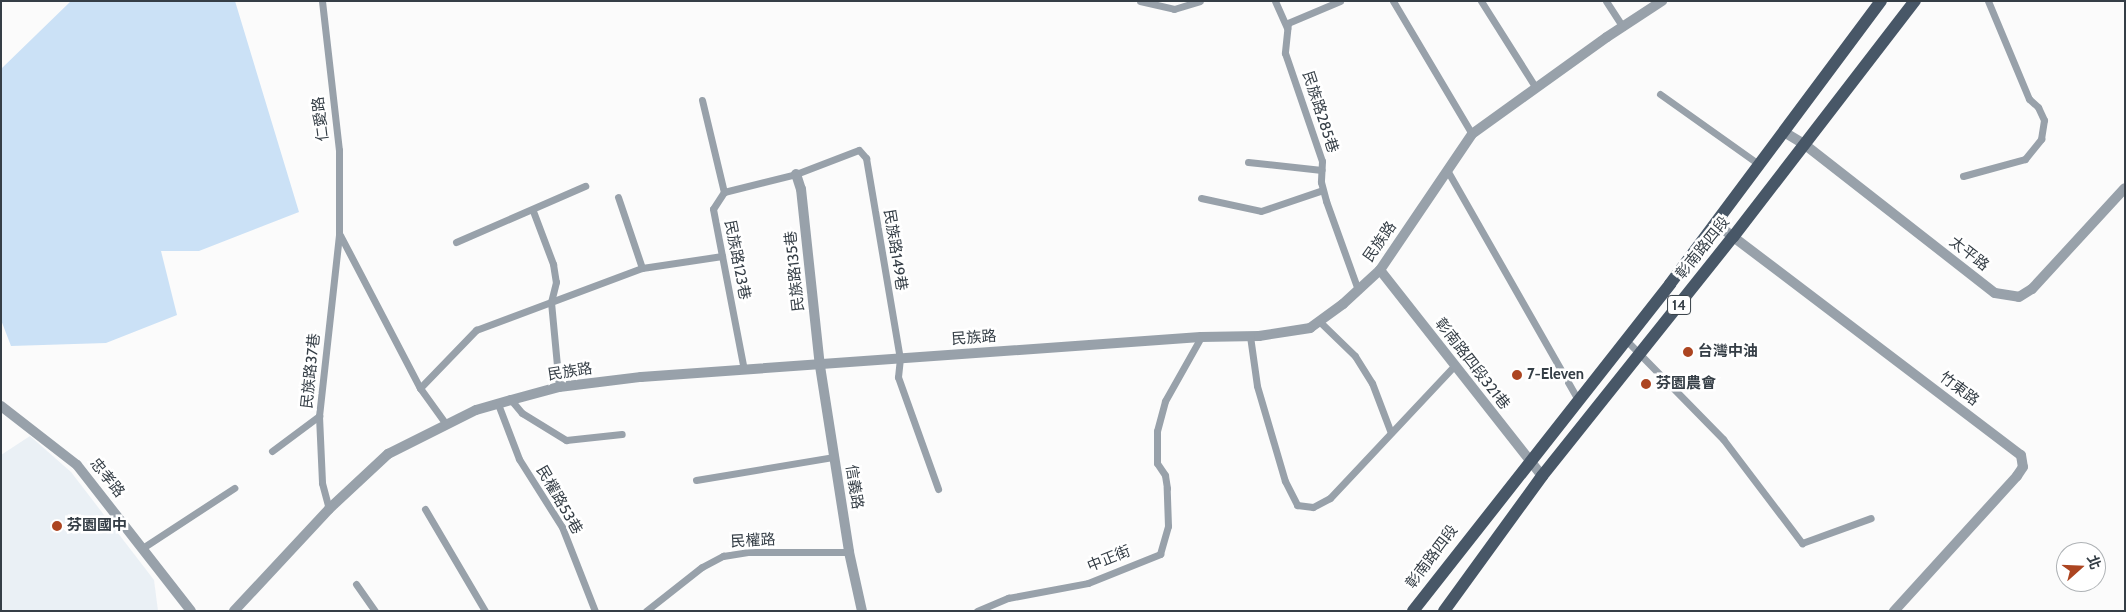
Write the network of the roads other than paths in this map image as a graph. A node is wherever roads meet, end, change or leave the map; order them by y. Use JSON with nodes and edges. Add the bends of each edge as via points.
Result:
{"nodes":[{"id":1,"x":322,"y":1,"type":"edge"},
{"id":2,"x":1140,"y":1,"type":"edge"},
{"id":3,"x":1200,"y":1,"type":"edge"},
{"id":4,"x":1275,"y":1,"type":"edge"},
{"id":5,"x":1340,"y":1,"type":"edge"},
{"id":6,"x":1393,"y":1,"type":"edge"},
{"id":7,"x":1481,"y":1,"type":"edge"},
{"id":8,"x":1606,"y":1,"type":"edge"},
{"id":9,"x":1662,"y":1,"type":"edge"},
{"id":10,"x":1881,"y":1,"type":"edge"},
{"id":11,"x":1915,"y":1,"type":"edge"},
{"id":12,"x":1988,"y":1,"type":"edge"},
{"id":13,"x":1328,"y":3,"type":"edge"},
{"id":14,"x":1623,"y":27,"type":"junction"},
{"id":15,"x":1287,"y":28,"type":"junction"},
{"id":16,"x":1536,"y":88,"type":"junction"},
{"id":17,"x":1660,"y":94,"type":"dead end"},
{"id":18,"x":702,"y":100,"type":"dead end"},
{"id":19,"x":1784,"y":132,"type":"junction"},
{"id":20,"x":1472,"y":134,"type":"junction"},
{"id":21,"x":1804,"y":144,"type":"junction"},
{"id":22,"x":1248,"y":162,"type":"dead end"},
{"id":23,"x":1760,"y":166,"type":"junction"},
{"id":24,"x":1322,"y":170,"type":"junction"},
{"id":25,"x":1447,"y":170,"type":"junction"},
{"id":26,"x":796,"y":174,"type":"junction"},
{"id":27,"x":1963,"y":176,"type":"dead end"},
{"id":28,"x":585,"y":186,"type":"dead end"},
{"id":29,"x":2125,"y":188,"type":"edge"},
{"id":30,"x":1323,"y":190,"type":"junction"},
{"id":31,"x":724,"y":192,"type":"junction"},
{"id":32,"x":618,"y":197,"type":"dead end"},
{"id":33,"x":1201,"y":198,"type":"dead end"},
{"id":34,"x":533,"y":211,"type":"junction"},
{"id":35,"x":1715,"y":223,"type":"junction"},
{"id":36,"x":340,"y":235,"type":"junction"},
{"id":37,"x":1733,"y":238,"type":"junction"},
{"id":38,"x":456,"y":242,"type":"dead end"},
{"id":39,"x":722,"y":256,"type":"junction"},
{"id":40,"x":642,"y":268,"type":"junction"},
{"id":41,"x":1380,"y":270,"type":"junction"},
{"id":42,"x":1358,"y":290,"type":"junction"},
{"id":43,"x":551,"y":302,"type":"junction"},
{"id":44,"x":1319,"y":321,"type":"junction"},
{"id":45,"x":1250,"y":336,"type":"junction"},
{"id":46,"x":1202,"y":337,"type":"junction"},
{"id":47,"x":1626,"y":340,"type":"junction"},
{"id":48,"x":1642,"y":353,"type":"junction"},
{"id":49,"x":900,"y":358,"type":"junction"},
{"id":50,"x":820,"y":366,"type":"junction"},
{"id":51,"x":1454,"y":366,"type":"junction"},
{"id":52,"x":744,"y":370,"type":"junction"},
{"id":53,"x":559,"y":387,"type":"junction"},
{"id":54,"x":420,"y":388,"type":"junction"},
{"id":55,"x":511,"y":400,"type":"junction"},
{"id":56,"x":1578,"y":400,"type":"junction"},
{"id":57,"x":498,"y":404,"type":"junction"},
{"id":58,"x":1,"y":406,"type":"edge"},
{"id":59,"x":320,"y":416,"type":"junction"},
{"id":60,"x":446,"y":424,"type":"junction"},
{"id":61,"x":1391,"y":433,"type":"junction"},
{"id":62,"x":622,"y":434,"type":"dead end"},
{"id":63,"x":272,"y":451,"type":"dead end"},
{"id":64,"x":834,"y":457,"type":"junction"},
{"id":65,"x":1529,"y":462,"type":"junction"},
{"id":66,"x":1542,"y":476,"type":"junction"},
{"id":67,"x":696,"y":480,"type":"dead end"},
{"id":68,"x":234,"y":488,"type":"dead end"},
{"id":69,"x":938,"y":489,"type":"dead end"},
{"id":70,"x":329,"y":509,"type":"junction"},
{"id":71,"x":425,"y":509,"type":"dead end"},
{"id":72,"x":1871,"y":518,"type":"dead end"},
{"id":73,"x":144,"y":547,"type":"junction"},
{"id":74,"x":849,"y":552,"type":"junction"},
{"id":75,"x":356,"y":584,"type":"dead end"},
{"id":76,"x":191,"y":611,"type":"edge"},
{"id":77,"x":234,"y":611,"type":"edge"},
{"id":78,"x":375,"y":611,"type":"edge"},
{"id":79,"x":485,"y":611,"type":"edge"},
{"id":80,"x":595,"y":611,"type":"edge"},
{"id":81,"x":646,"y":611,"type":"edge"},
{"id":82,"x":862,"y":611,"type":"edge"},
{"id":83,"x":977,"y":611,"type":"edge"},
{"id":84,"x":1413,"y":611,"type":"edge"},
{"id":85,"x":1444,"y":611,"type":"edge"},
{"id":86,"x":1894,"y":611,"type":"edge"}],
"edges":[{"from":1,"to":36,"type":"lane","name":"仁愛路","via":[[339,150]]},
{"from":2,"to":3,"type":"lane","via":[[1174,8]]},
{"from":4,"to":15,"type":"lane"},
{"from":5,"to":13,"type":"lane"},
{"from":6,"to":20,"type":"lane"},
{"from":7,"to":16,"type":"lane"},
{"from":8,"to":14,"type":"lane"},
{"from":9,"to":14,"type":"street","name":"民族路"},
{"from":10,"to":19,"type":"main road","name":"彰南路四段","number":"14"},
{"from":11,"to":21,"type":"main road","name":"彰南路四段","number":"14"},
{"from":12,"to":27,"type":"lane","via":[[2028,99],[2038,107],[2044,120],[2041,139],[2025,159]]},
{"from":13,"to":15,"type":"lane","via":[[1288,23]]},
{"from":14,"to":16,"type":"street","name":"民族路"},
{"from":15,"to":24,"type":"lane","name":"民族路285巷","via":[[1285,53],[1322,161]]},
{"from":16,"to":20,"type":"street","name":"民族路"},
{"from":17,"to":23,"type":"lane"},
{"from":18,"to":31,"type":"lane"},
{"from":19,"to":21,"type":"street","name":"太平路"},
{"from":19,"to":23,"type":"main road","name":"彰南路四段","number":"14"},
{"from":20,"to":25,"type":"street","name":"民族路"},
{"from":21,"to":29,"type":"street","name":"太平路","via":[[1995,293],[2019,296],[2032,289]]},
{"from":21,"to":37,"type":"main road","name":"彰南路四段","number":"14"},
{"from":22,"to":24,"type":"lane"},
{"from":23,"to":35,"type":"main road","name":"彰南路四段","number":"14"},
{"from":24,"to":30,"type":"lane","name":"民族路285巷"},
{"from":25,"to":41,"type":"street","name":"民族路"},
{"from":25,"to":56,"type":"lane"},
{"from":26,"to":31,"type":"lane"},
{"from":26,"to":49,"type":"lane","name":"民族路149巷","via":[[859,150],[866,158]]},
{"from":26,"to":50,"type":"street","name":"民族路135巷","via":[[801,189]]},
{"from":28,"to":34,"type":"lane"},
{"from":30,"to":33,"type":"lane","via":[[1261,211]]},
{"from":30,"to":42,"type":"lane","name":"民族路285巷"},
{"from":31,"to":39,"type":"lane","name":"民族路123巷","via":[[713,209]]},
{"from":32,"to":40,"type":"lane"},
{"from":34,"to":38,"type":"lane"},
{"from":34,"to":43,"type":"lane","via":[[553,264],[556,282]]},
{"from":35,"to":37,"type":"street","name":"竹東路"},
{"from":35,"to":47,"type":"main road","name":"彰南路四段","number":"14"},
{"from":36,"to":54,"type":"lane"},
{"from":36,"to":59,"type":"lane","name":"民族路37巷"},
{"from":37,"to":48,"type":"main road","name":"彰南路四段","number":"14"},
{"from":37,"to":86,"type":"street","name":"竹東路","via":[[2020,455],[2023,467],[2017,476]]},
{"from":39,"to":40,"type":"lane"},
{"from":39,"to":52,"type":"lane","name":"民族路123巷"},
{"from":40,"to":43,"type":"lane"},
{"from":41,"to":42,"type":"street","name":"民族路"},
{"from":41,"to":51,"type":"street","name":"彰南路四段321巷"},
{"from":42,"to":44,"type":"street","name":"民族路"},
{"from":43,"to":53,"type":"lane"},
{"from":43,"to":54,"type":"lane","via":[[476,330]]},
{"from":44,"to":45,"type":"street","name":"民族路","via":[[1310,328]]},
{"from":44,"to":61,"type":"lane","via":[[1355,356],[1372,383]]},
{"from":45,"to":46,"type":"street","name":"民族路"},
{"from":45,"to":61,"type":"lane","via":[[1257,386],[1285,481],[1296,505],[1313,507],[1330,498]]},
{"from":46,"to":49,"type":"street","name":"民族路"},
{"from":46,"to":83,"type":"lane","name":"中正街","via":[[1165,401],[1157,431],[1157,463],[1165,474],[1168,526],[1160,554],[1088,583],[1008,598]]},
{"from":47,"to":48,"type":"lane"},
{"from":47,"to":56,"type":"main road","name":"彰南路四段","number":"14"},
{"from":48,"to":66,"type":"main road","name":"彰南路四段","number":"14"},
{"from":48,"to":72,"type":"lane","via":[[1723,439],[1802,543]]},
{"from":49,"to":50,"type":"street","name":"民族路"},
{"from":49,"to":69,"type":"lane","name":"民族路149巷","via":[[898,377]]},
{"from":50,"to":52,"type":"street","name":"民族路"},
{"from":50,"to":64,"type":"street","name":"信義路"},
{"from":51,"to":61,"type":"lane"},
{"from":51,"to":65,"type":"street","name":"彰南路四段321巷"},
{"from":52,"to":53,"type":"street","name":"民族路"},
{"from":53,"to":55,"type":"street","name":"民族路"},
{"from":54,"to":60,"type":"lane"},
{"from":55,"to":57,"type":"street","name":"民族路"},
{"from":55,"to":62,"type":"lane","via":[[522,413],[566,440]]},
{"from":56,"to":65,"type":"main road","name":"彰南路四段","number":"14"},
{"from":57,"to":60,"type":"street","name":"民族路"},
{"from":57,"to":80,"type":"lane","name":"民權路53巷","via":[[519,459],[562,527]]},
{"from":58,"to":73,"type":"street","name":"忠孝路","via":[[77,465]]},
{"from":59,"to":63,"type":"lane"},
{"from":59,"to":70,"type":"lane","name":"民族路37巷","via":[[322,482]]},
{"from":60,"to":70,"type":"street","name":"民族路","via":[[388,454]]},
{"from":64,"to":67,"type":"lane"},
{"from":64,"to":74,"type":"street","name":"信義路"},
{"from":65,"to":66,"type":"street","name":"彰南路四段321巷"},
{"from":65,"to":84,"type":"main road","name":"彰南路四段","number":"14"},
{"from":66,"to":85,"type":"main road","name":"彰南路四段","number":"14"},
{"from":68,"to":73,"type":"lane"},
{"from":70,"to":77,"type":"street","name":"民族路"},
{"from":71,"to":79,"type":"lane"},
{"from":73,"to":76,"type":"street","name":"忠孝路"},
{"from":74,"to":81,"type":"lane","name":"民權路","via":[[748,552],[723,556],[702,567]]},
{"from":74,"to":82,"type":"street","name":"信義路"},
{"from":75,"to":78,"type":"lane"}]}
